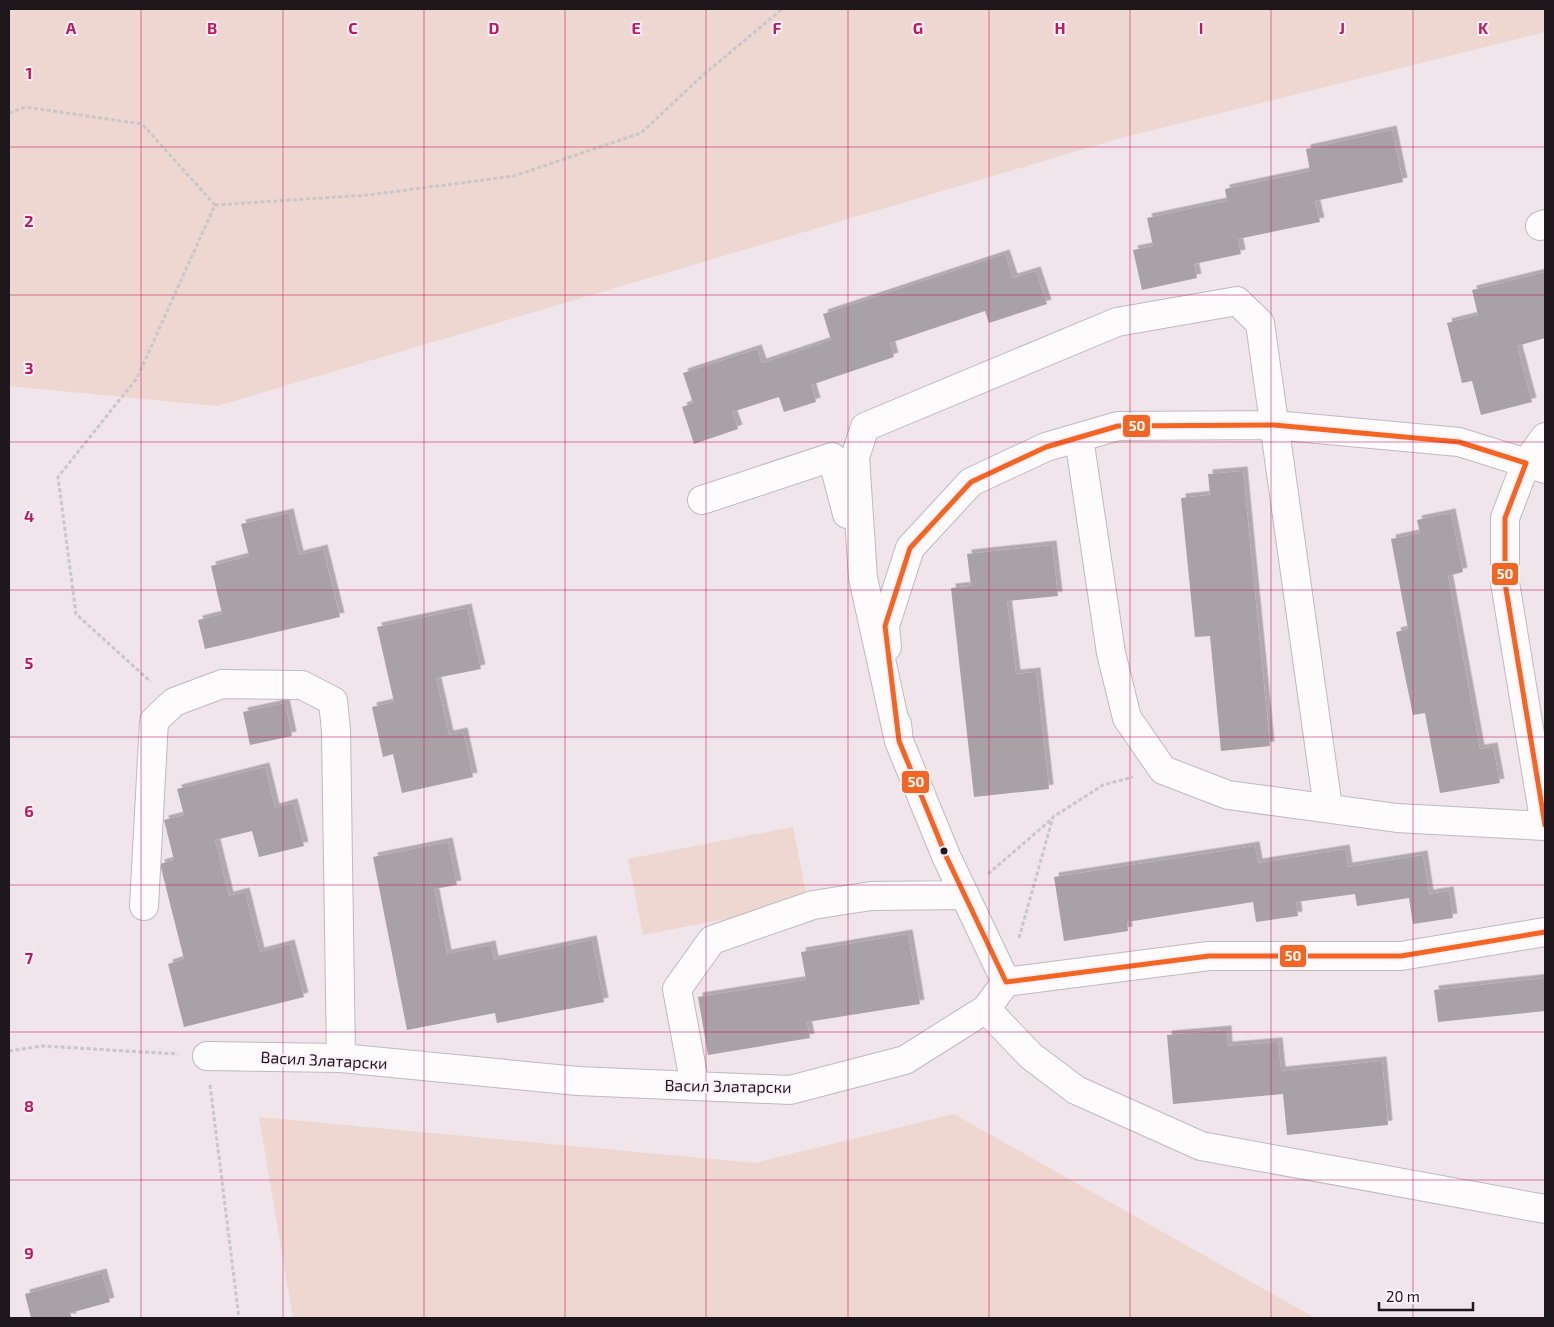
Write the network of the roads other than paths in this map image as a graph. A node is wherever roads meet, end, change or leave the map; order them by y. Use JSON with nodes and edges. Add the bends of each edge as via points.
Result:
{"nodes":[{"id":1,"x":1274,"y":425,"type":"junction"},
{"id":2,"x":1545,"y":437,"type":"edge"},
{"id":3,"x":1079,"y":438,"type":"junction"},
{"id":4,"x":1536,"y":466,"type":"edge"},
{"id":5,"x":702,"y":500,"type":"dead end"},
{"id":6,"x":863,"y":578,"type":"junction"},
{"id":7,"x":898,"y":741,"type":"junction"},
{"id":8,"x":1328,"y":808,"type":"junction"},
{"id":9,"x":1545,"y":825,"type":"edge"},
{"id":10,"x":965,"y":894,"type":"junction"},
{"id":11,"x":144,"y":906,"type":"dead end"},
{"id":12,"x":1545,"y":932,"type":"edge"},
{"id":13,"x":1006,"y":982,"type":"junction"},
{"id":14,"x":986,"y":1009,"type":"junction"},
{"id":15,"x":207,"y":1056,"type":"road end"},
{"id":16,"x":341,"y":1058,"type":"junction"},
{"id":17,"x":695,"y":1086,"type":"junction"},
{"id":18,"x":1545,"y":1209,"type":"edge"}],
"edges":[{"from":1,"to":3,"type":"street","via":[[1118,426]]},
{"from":1,"to":4,"type":"street","via":[[1459,442]]},
{"from":1,"to":6,"type":"street","via":[[1260,323],[1237,301],[1117,322],[865,427],[855,457]]},
{"from":1,"to":8,"type":"street"},
{"from":2,"to":4,"type":"street"},
{"from":3,"to":7,"type":"street","via":[[1046,447],[971,482],[910,548],[885,626]]},
{"from":3,"to":8,"type":"street","via":[[1111,652],[1127,718],[1163,770],[1228,795]]},
{"from":4,"to":9,"type":"street","via":[[1505,518],[1505,584]]},
{"from":5,"to":6,"type":"street","via":[[832,457]]},
{"from":6,"to":7,"type":"street"},
{"from":7,"to":10,"type":"street"},
{"from":8,"to":9,"type":"street","via":[[1397,818]]},
{"from":10,"to":13,"type":"street"},
{"from":10,"to":17,"type":"street","via":[[871,896],[813,905],[712,940],[677,989]]},
{"from":11,"to":16,"type":"street","via":[[154,721],[174,702],[222,684],[302,684],[333,701]]},
{"from":12,"to":13,"type":"street","via":[[1401,956],[1209,956]]},
{"from":13,"to":14,"type":"street","name":"Васил Златарски"},
{"from":14,"to":17,"type":"street","name":"Васил Златарски","via":[[905,1060],[790,1090]]},
{"from":14,"to":18,"type":"street","via":[[1031,1056],[1076,1090],[1201,1146]]},
{"from":15,"to":16,"type":"street","name":"Васил Златарски"},
{"from":16,"to":17,"type":"street","name":"Васил Златарски","via":[[578,1082]]}]}
